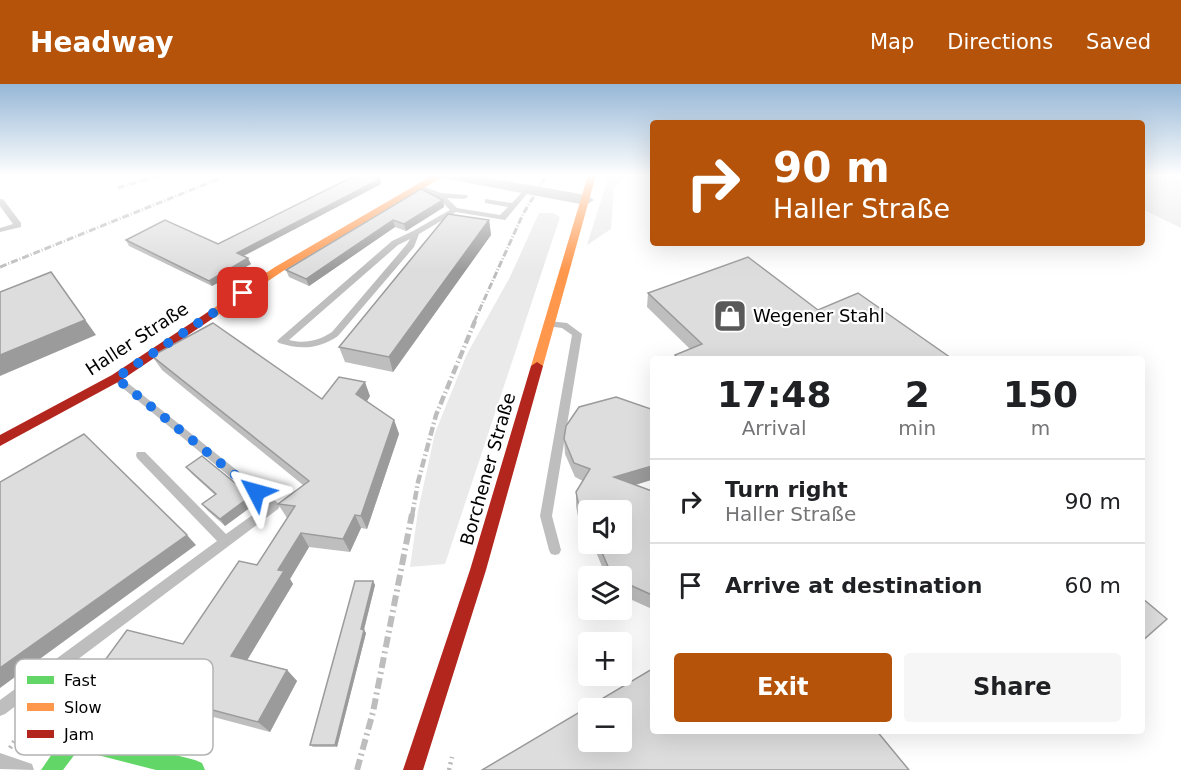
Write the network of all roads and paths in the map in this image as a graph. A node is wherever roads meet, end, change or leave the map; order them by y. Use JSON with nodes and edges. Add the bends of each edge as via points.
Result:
{"nodes":[{"id":1,"x":5,"y":207,"type":"edge"},
{"id":2,"x":386,"y":207,"type":"edge"},
{"id":3,"x":452,"y":207,"type":"edge"},
{"id":4,"x":510,"y":207,"type":"edge"},
{"id":5,"x":584,"y":207,"type":"edge"},
{"id":6,"x":455,"y":210,"type":"junction"},
{"id":7,"x":0,"y":230,"type":"edge"},
{"id":8,"x":416,"y":233,"type":"junction"},
{"id":9,"x":548,"y":324,"type":"junction"},
{"id":10,"x":116,"y":378,"type":"junction"},
{"id":11,"x":0,"y":441,"type":"edge"},
{"id":12,"x":141,"y":454,"type":"dead end"},
{"id":13,"x":226,"y":542,"type":"junction"},
{"id":14,"x":555,"y":550,"type":"dead end"},
{"id":15,"x":68,"y":659,"type":"edge"},
{"id":16,"x":15,"y":698,"type":"edge"},
{"id":17,"x":0,"y":709,"type":"edge"},
{"id":18,"x":62,"y":755,"type":"edge"},
{"id":19,"x":136,"y":755,"type":"edge"},
{"id":20,"x":0,"y":761,"type":"edge"},
{"id":21,"x":26,"y":770,"type":"edge"},
{"id":22,"x":51,"y":770,"type":"edge"},
{"id":23,"x":195,"y":770,"type":"edge"},
{"id":24,"x":413,"y":770,"type":"edge"}],
"edges":[{"from":1,"to":7,"type":"lane","via":[[18,225]]},
{"from":2,"to":10,"type":"main road","name":"Haller Straße","via":[[279,269]]},
{"from":3,"to":6,"type":"lane"},
{"from":4,"to":6,"type":"lane","via":[[502,218]]},
{"from":5,"to":9,"type":"main road","name":"Borchener Straße"},
{"from":6,"to":8,"type":"lane"},
{"from":8,"to":8,"type":"lane","via":[[411,245],[335,334],[310,345],[292,345],[282,340],[395,243]]},
{"from":9,"to":14,"type":"lane","via":[[564,326],[577,334],[546,516]]},
{"from":9,"to":24,"type":"main road","name":"Borchener Straße","via":[[478,570]]},
{"from":10,"to":11,"type":"main road","name":"Haller Straße"},
{"from":10,"to":13,"type":"lane","via":[[274,506]]},
{"from":12,"to":13,"type":"lane"},
{"from":13,"to":15,"type":"lane"},
{"from":16,"to":17,"type":"lane"},
{"from":18,"to":22,"type":"main road"},
{"from":19,"to":23,"type":"main road"},
{"from":20,"to":21,"type":"lane"}]}
